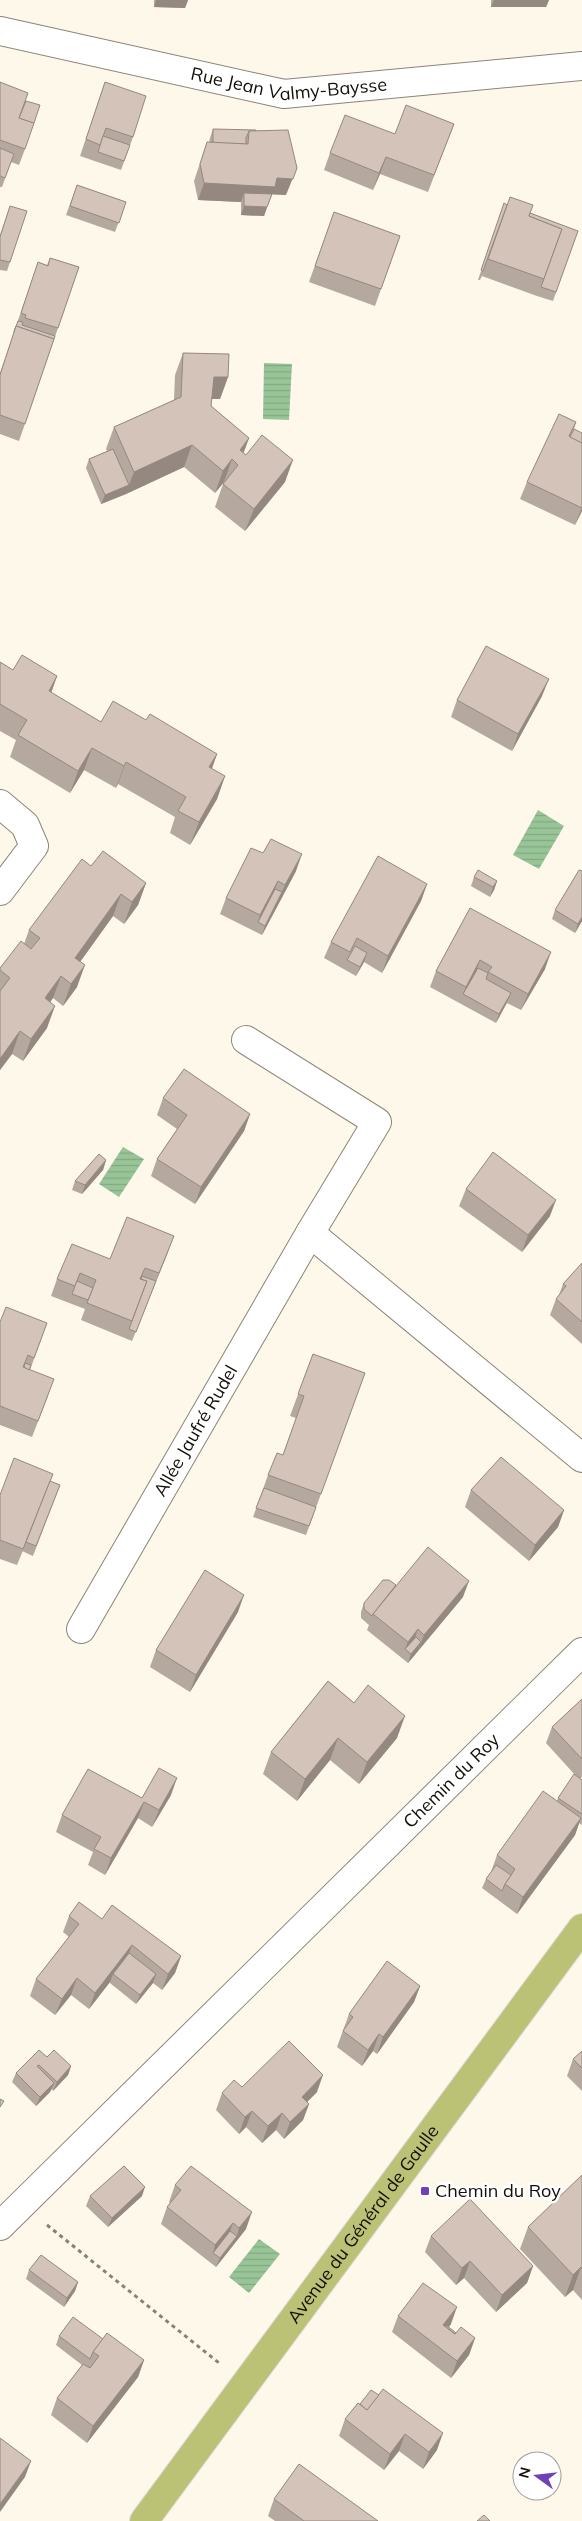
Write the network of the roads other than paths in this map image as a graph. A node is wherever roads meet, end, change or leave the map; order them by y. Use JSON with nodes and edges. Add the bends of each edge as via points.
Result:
{"nodes":[{"id":1,"x":0,"y":31,"type":"edge"},
{"id":2,"x":582,"y":66,"type":"edge"},
{"id":3,"x":0,"y":804,"type":"edge"},
{"id":4,"x":0,"y":891,"type":"edge"},
{"id":5,"x":246,"y":1040,"type":"dead end"},
{"id":6,"x":310,"y":1233,"type":"junction"},
{"id":7,"x":582,"y":1458,"type":"edge"},
{"id":8,"x":81,"y":1629,"type":"dead end"},
{"id":9,"x":582,"y":1652,"type":"edge"},
{"id":10,"x":582,"y":1928,"type":"edge"},
{"id":11,"x":0,"y":2226,"type":"edge"},
{"id":12,"x":144,"y":2521,"type":"edge"}],
"edges":[{"from":1,"to":2,"type":"street","name":"Rue Jean Valmy-Baysse","via":[[284,94]]},
{"from":3,"to":4,"type":"street","via":[[25,826],[34,846]]},
{"from":5,"to":6,"type":"street","name":"Allée Jaufré Rudel","via":[[377,1122]]},
{"from":6,"to":7,"type":"street"},
{"from":6,"to":8,"type":"street","name":"Allée Jaufré Rudel"},
{"from":9,"to":11,"type":"street","name":"Chemin du Roy"},
{"from":10,"to":12,"type":"main road","name":"Avenue du Général de Gaulle"}]}
